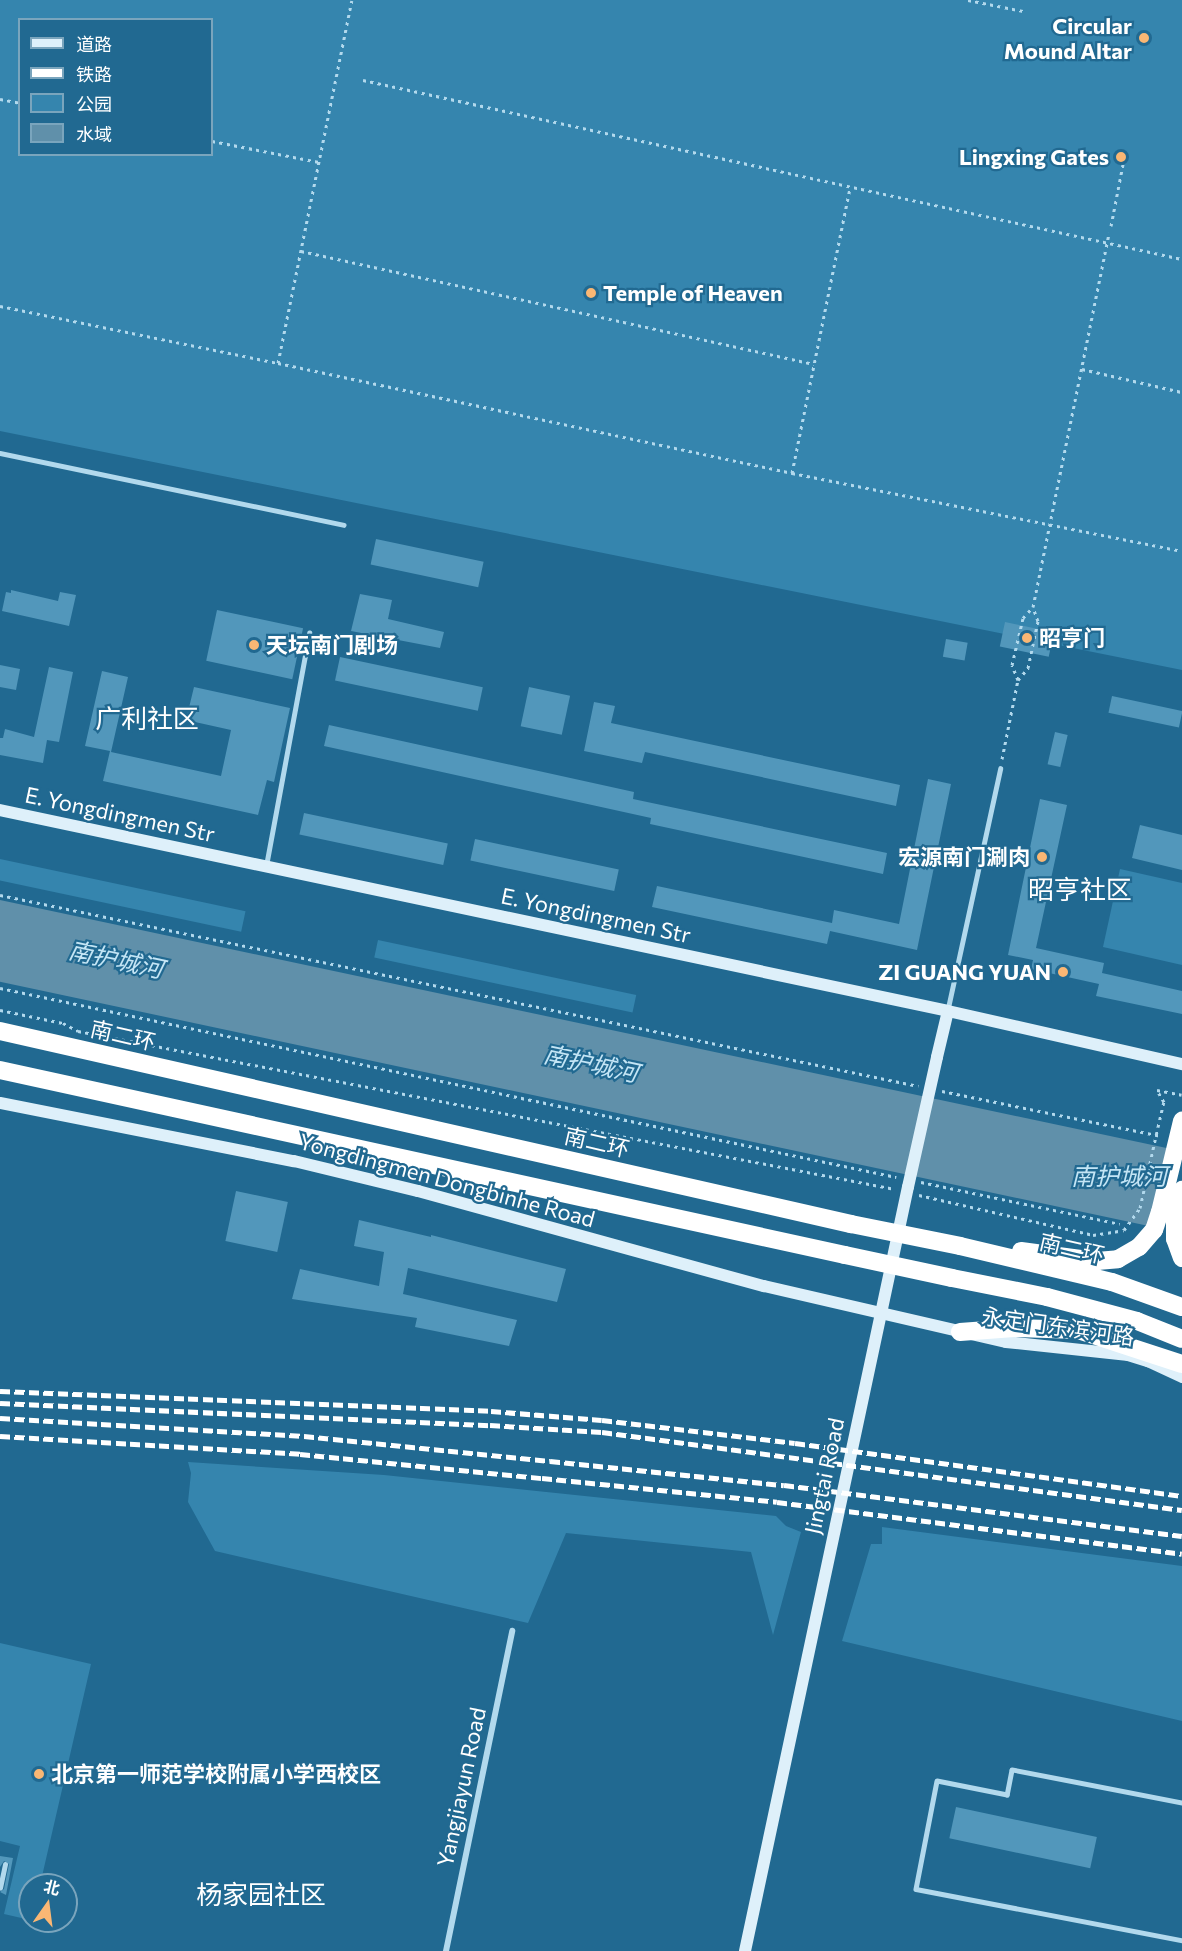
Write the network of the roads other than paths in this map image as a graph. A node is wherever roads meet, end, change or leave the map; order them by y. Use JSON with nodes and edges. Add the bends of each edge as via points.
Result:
{"nodes":[{"id":1,"x":0,"y":453,"type":"edge"},
{"id":2,"x":344,"y":525,"type":"dead end"},
{"id":3,"x":309,"y":633,"type":"dead end"},
{"id":4,"x":1000,"y":769,"type":"road end"},
{"id":5,"x":0,"y":810,"type":"edge"},
{"id":6,"x":266,"y":866,"type":"junction"},
{"id":7,"x":948,"y":1011,"type":"junction"},
{"id":8,"x":0,"y":1031,"type":"edge"},
{"id":9,"x":1182,"y":1064,"type":"edge"},
{"id":10,"x":0,"y":1070,"type":"edge"},
{"id":11,"x":0,"y":1103,"type":"edge"},
{"id":12,"x":1182,"y":1121,"type":"edge"},
{"id":13,"x":1182,"y":1190,"type":"edge"},
{"id":14,"x":960,"y":1246,"type":"junction"},
{"id":15,"x":1182,"y":1258,"type":"edge"},
{"id":16,"x":1182,"y":1307,"type":"edge"},
{"id":17,"x":880,"y":1313,"type":"junction"},
{"id":18,"x":960,"y":1332,"type":"junction"},
{"id":19,"x":1182,"y":1339,"type":"edge"},
{"id":20,"x":1182,"y":1364,"type":"edge"},
{"id":21,"x":1182,"y":1377,"type":"edge"},
{"id":22,"x":512,"y":1631,"type":"dead end"},
{"id":23,"x":1182,"y":1803,"type":"edge"},
{"id":24,"x":5,"y":1865,"type":"dead end"},
{"id":25,"x":0,"y":1888,"type":"edge"},
{"id":26,"x":1182,"y":1940,"type":"edge"},
{"id":27,"x":446,"y":1951,"type":"edge"},
{"id":28,"x":745,"y":1951,"type":"edge"}],
"edges":[{"from":1,"to":2,"type":"lane"},
{"from":3,"to":6,"type":"lane"},
{"from":4,"to":7,"type":"lane"},
{"from":5,"to":6,"type":"street","name":"E. Yongdingmen Str"},
{"from":6,"to":7,"type":"street","name":"E. Yongdingmen Str"},
{"from":7,"to":9,"type":"street","name":"E. Yongdingmen Str"},
{"from":7,"to":17,"type":"street","name":"Jingtai Road","bridge":true},
{"from":8,"to":14,"type":"highway","name":"南二环","bridge":true},
{"from":10,"to":19,"type":"highway","bridge":true,"via":[[1047,1297],[1125,1318]]},
{"from":11,"to":17,"type":"street","name":"Yongdingmen Dongbinhe Road","via":[[294,1161]]},
{"from":12,"to":14,"type":"highway","bridge":true,"via":[[1154,1230],[1139,1247],[1118,1259],[1097,1261],[1061,1254]]},
{"from":13,"to":15,"type":"highway","bridge":true,"via":[[1175,1239]]},
{"from":14,"to":16,"type":"highway","name":"南二环","via":[[1112,1281]]},
{"from":17,"to":18,"type":"street","name":"Yongdingmen Dongbinhe Road"},
{"from":17,"to":28,"type":"street","name":"Jingtai Road"},
{"from":18,"to":20,"type":"highway","via":[[1014,1328],[1078,1330]]},
{"from":18,"to":21,"type":"street","name":"永定门东滨河路","via":[[1025,1345],[1128,1355]]},
{"from":22,"to":27,"type":"street","name":"Yangjiayun Road"},
{"from":23,"to":26,"type":"lane","via":[[1012,1770],[1007,1795],[937,1781],[916,1889]]},
{"from":24,"to":25,"type":"lane"}]}
